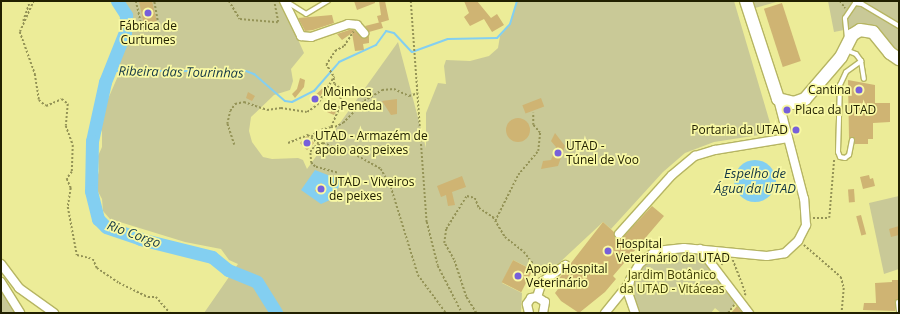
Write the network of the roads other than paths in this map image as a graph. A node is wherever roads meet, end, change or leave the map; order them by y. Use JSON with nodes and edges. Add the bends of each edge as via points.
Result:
{"nodes":[{"id":1,"x":284,"y":1,"type":"edge"},
{"id":2,"x":328,"y":1,"type":"edge"},
{"id":3,"x":746,"y":1,"type":"edge"},
{"id":4,"x":899,"y":26,"type":"edge"},
{"id":5,"x":364,"y":34,"type":"dead end"},
{"id":6,"x":847,"y":46,"type":"junction"},
{"id":7,"x":899,"y":59,"type":"edge"},
{"id":8,"x":861,"y":61,"type":"junction"},
{"id":9,"x":864,"y":79,"type":"dead end"},
{"id":10,"x":778,"y":100,"type":"junction"},
{"id":11,"x":788,"y":138,"type":"junction"},
{"id":12,"x":852,"y":140,"type":"dead end"},
{"id":13,"x":619,"y":234,"type":"dead end"},
{"id":14,"x":700,"y":249,"type":"junction"},
{"id":15,"x":1,"y":264,"type":"edge"},
{"id":16,"x":565,"y":265,"type":"dead end"},
{"id":17,"x":630,"y":280,"type":"junction"},
{"id":18,"x":1,"y":282,"type":"edge"},
{"id":19,"x":537,"y":297,"type":"junction"},
{"id":20,"x":898,"y":302,"type":"edge"},
{"id":21,"x":631,"y":304,"type":"junction"},
{"id":22,"x":610,"y":305,"type":"junction"},
{"id":23,"x":545,"y":310,"type":"edge"},
{"id":24,"x":899,"y":311,"type":"edge"},
{"id":25,"x":20,"y":313,"type":"edge"},
{"id":26,"x":54,"y":313,"type":"edge"},
{"id":27,"x":529,"y":313,"type":"edge"},
{"id":28,"x":553,"y":313,"type":"edge"},
{"id":29,"x":605,"y":313,"type":"edge"},
{"id":30,"x":635,"y":313,"type":"edge"},
{"id":31,"x":750,"y":313,"type":"edge"}],
"edges":[{"from":1,"to":2,"type":"lane","via":[[305,14]]},
{"from":1,"to":5,"type":"street","via":[[298,33],[303,37],[311,37],[346,24],[355,25]]},
{"from":3,"to":10,"type":"street"},
{"from":4,"to":6,"type":"lane","via":[[860,3],[852,4],[844,22]]},
{"from":6,"to":7,"type":"street","via":[[857,31],[869,30]]},
{"from":6,"to":8,"type":"lane"},
{"from":6,"to":10,"type":"street","via":[[805,99],[794,103]]},
{"from":8,"to":9,"type":"lane"},
{"from":8,"to":12,"type":"lane","via":[[846,72],[840,85],[839,154],[845,158],[849,155]]},
{"from":10,"to":11,"type":"street"},
{"from":11,"to":13,"type":"street","via":[[715,150],[695,156],[672,175]]},
{"from":11,"to":14,"type":"street","via":[[803,190],[806,217],[806,225],[798,241],[785,253],[767,256]]},
{"from":14,"to":17,"type":"street","via":[[672,248],[656,252],[640,263]]},
{"from":14,"to":31,"type":"street"},
{"from":15,"to":26,"type":"street","via":[[19,288]]},
{"from":16,"to":19,"type":"street","via":[[544,279]]},
{"from":17,"to":21,"type":"street","via":[[628,293]]},
{"from":17,"to":22,"type":"street"},
{"from":18,"to":25,"type":"street"},
{"from":19,"to":23,"type":"street","via":[[543,300]]},
{"from":19,"to":27,"type":"street","via":[[531,298],[527,304]]},
{"from":20,"to":24,"type":"lane"},
{"from":21,"to":22,"type":"street","via":[[622,302]]},
{"from":21,"to":30,"type":"street"},
{"from":22,"to":29,"type":"street"},
{"from":23,"to":28,"type":"street"}]}
